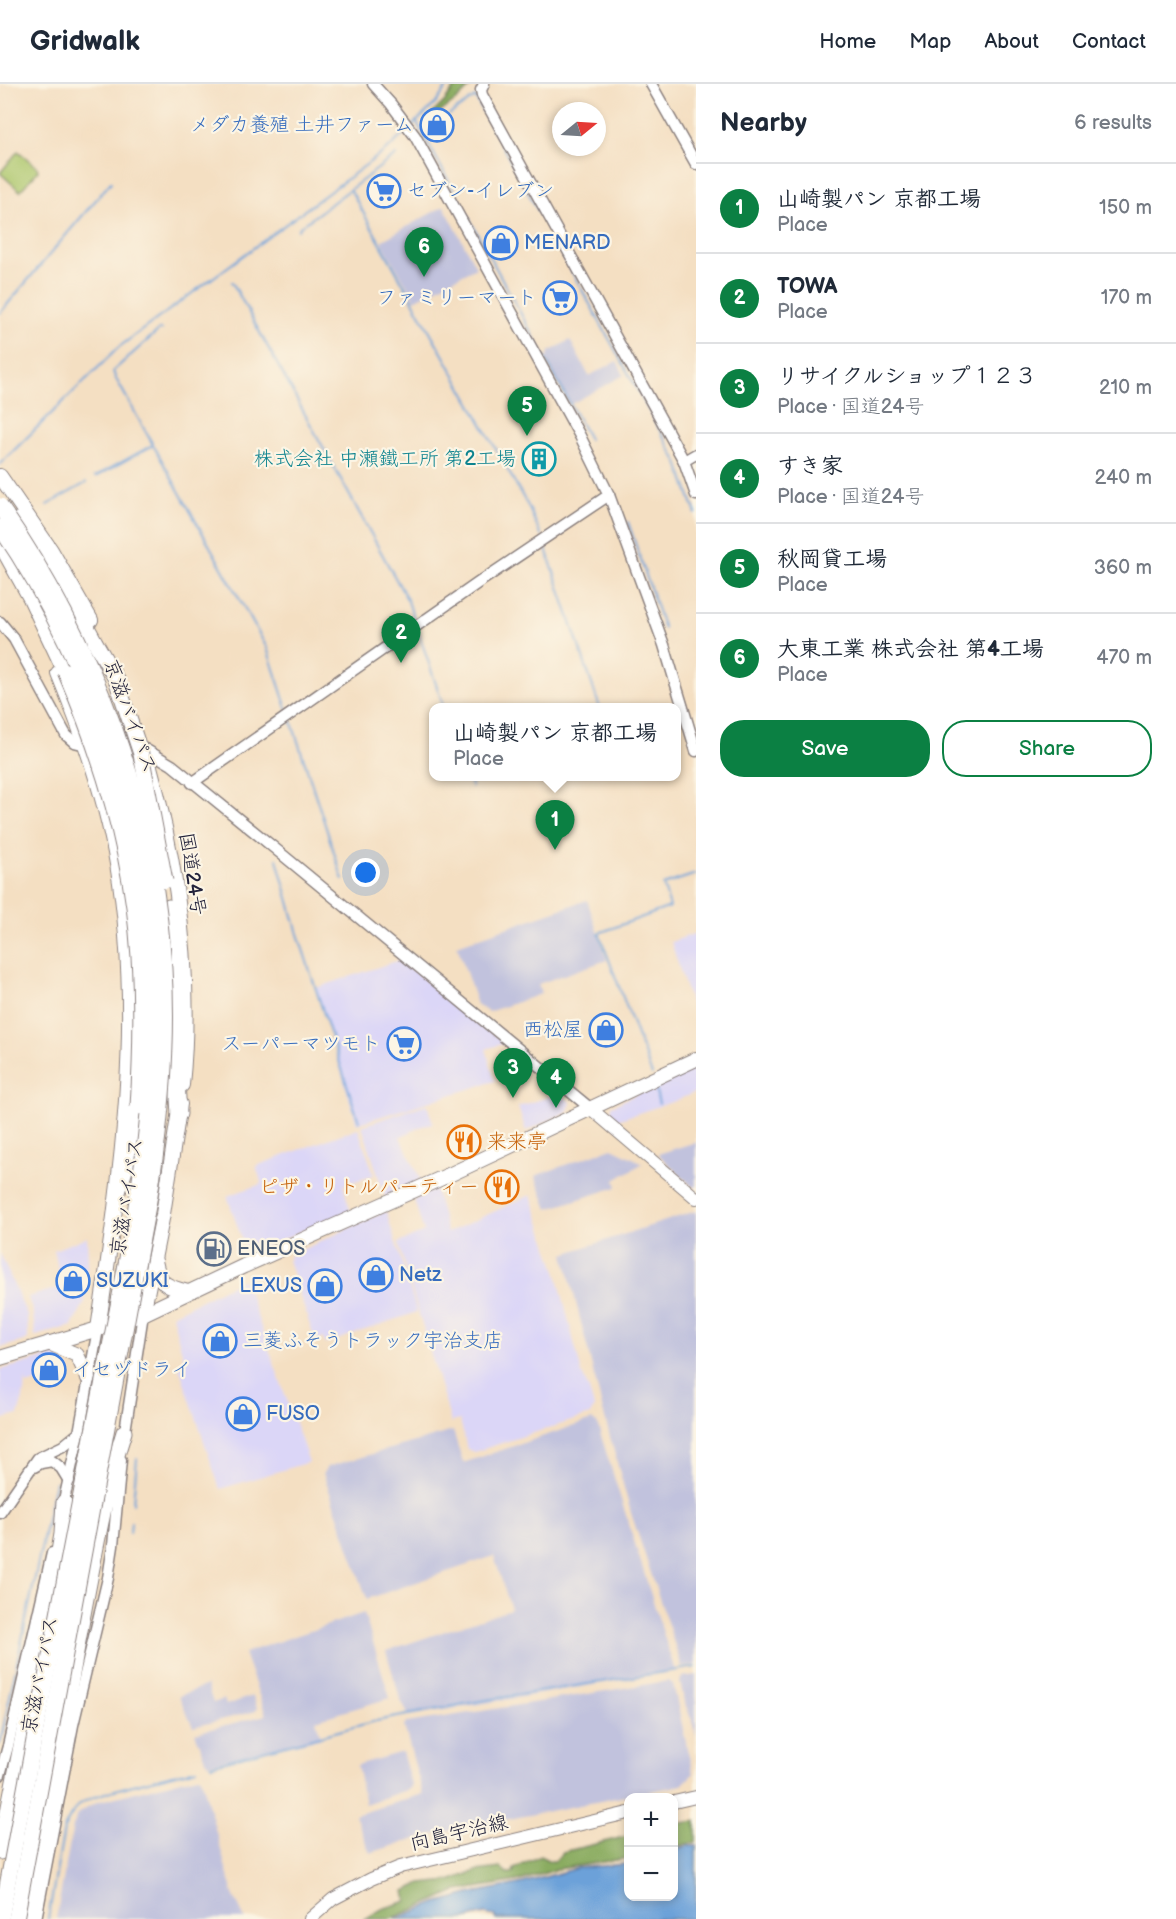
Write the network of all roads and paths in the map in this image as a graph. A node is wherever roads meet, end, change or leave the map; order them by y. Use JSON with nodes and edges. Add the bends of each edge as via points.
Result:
{"nodes":[{"id":1,"x":373,"y":84,"type":"edge"},
{"id":2,"x":484,"y":84,"type":"edge"},
{"id":3,"x":651,"y":84,"type":"edge"},
{"id":4,"x":696,"y":164,"type":"edge"},
{"id":5,"x":696,"y":454,"type":"edge"},
{"id":6,"x":684,"y":460,"type":"junction"},
{"id":7,"x":0,"y":476,"type":"edge"},
{"id":8,"x":609,"y":495,"type":"junction"},
{"id":9,"x":696,"y":495,"type":"edge"},
{"id":10,"x":0,"y":504,"type":"edge"},
{"id":11,"x":0,"y":527,"type":"edge"},
{"id":12,"x":0,"y":543,"type":"edge"},
{"id":13,"x":0,"y":558,"type":"edge"},
{"id":14,"x":0,"y":622,"type":"edge"},
{"id":15,"x":85,"y":745,"type":"junction"},
{"id":16,"x":145,"y":749,"type":"junction"},
{"id":17,"x":696,"y":751,"type":"edge"},
{"id":18,"x":192,"y":783,"type":"junction"},
{"id":19,"x":696,"y":1059,"type":"edge"},
{"id":20,"x":590,"y":1108,"type":"junction"},
{"id":21,"x":179,"y":1113,"type":"junction"},
{"id":22,"x":118,"y":1192,"type":"junction"},
{"id":23,"x":696,"y":1198,"type":"edge"},
{"id":24,"x":154,"y":1259,"type":"junction"},
{"id":25,"x":188,"y":1292,"type":"junction"},
{"id":26,"x":143,"y":1314,"type":"junction"},
{"id":27,"x":98,"y":1329,"type":"junction"},
{"id":28,"x":49,"y":1343,"type":"junction"},
{"id":29,"x":0,"y":1358,"type":"edge"},
{"id":30,"x":88,"y":1378,"type":"junction"},
{"id":31,"x":124,"y":1432,"type":"junction"},
{"id":32,"x":79,"y":1433,"type":"junction"},
{"id":33,"x":31,"y":1468,"type":"junction"},
{"id":34,"x":69,"y":1481,"type":"junction"},
{"id":35,"x":64,"y":1502,"type":"junction"},
{"id":36,"x":0,"y":1513,"type":"edge"},
{"id":37,"x":0,"y":1775,"type":"edge"},
{"id":38,"x":696,"y":1797,"type":"edge"},
{"id":39,"x":678,"y":1801,"type":"edge"},
{"id":40,"x":624,"y":1814,"type":"edge"},
{"id":41,"x":0,"y":1852,"type":"edge"},
{"id":42,"x":1,"y":1919,"type":"edge"},
{"id":43,"x":16,"y":1919,"type":"edge"},
{"id":44,"x":24,"y":1919,"type":"edge"},
{"id":45,"x":36,"y":1919,"type":"edge"},
{"id":46,"x":310,"y":1919,"type":"edge"}],
"edges":[{"from":1,"to":8,"type":"street","via":[[410,128]]},
{"from":2,"to":6,"type":"street","via":[[482,95]]},
{"from":3,"to":4,"type":"street"},
{"from":5,"to":6,"type":"street"},
{"from":6,"to":9,"type":"street"},
{"from":7,"to":16,"type":"main road","name":"国道24号","via":[[51,550],[100,637]]},
{"from":8,"to":17,"type":"street","via":[[664,645]]},
{"from":8,"to":18,"type":"street"},
{"from":10,"to":21,"type":"highway","bridge":true,"via":[[55,571],[117,679],[141,754],[169,908]]},
{"from":10,"to":43,"type":"highway","name":"京滋バイパス","bridge":true,"via":[[69,619],[122,752],[146,834],[156,887],[166,1016],[164,1082],[150,1195]]},
{"from":11,"to":42,"type":"highway","name":"京滋バイパス","bridge":true,"via":[[70,652],[114,769],[130,826],[144,902],[153,1011],[148,1108],[129,1244]]},
{"from":12,"to":22,"type":"highway","bridge":true,"via":[[69,678],[113,806],[128,879],[139,955],[138,1107],[131,1151]]},
{"from":13,"to":15,"type":"main road","via":[[32,615]]},
{"from":14,"to":15,"type":"street","via":[[14,639],[66,735]]},
{"from":15,"to":16,"type":"street"},
{"from":15,"to":22,"type":"main road","via":[[112,839],[128,947],[128,1075]]},
{"from":16,"to":18,"type":"street"},
{"from":16,"to":21,"type":"main road","name":"国道24号","via":[[172,866],[182,942],[186,1036]]},
{"from":18,"to":20,"type":"street"},
{"from":19,"to":20,"type":"main road"},
{"from":20,"to":23,"type":"main road"},
{"from":20,"to":25,"type":"main road"},
{"from":21,"to":24,"type":"main road","name":"国道24号"},
{"from":22,"to":27,"type":"main road"},
{"from":24,"to":25,"type":"main road","via":[[164,1284]]},
{"from":24,"to":26,"type":"main road","name":"国道24号"},
{"from":25,"to":26,"type":"main road"},
{"from":26,"to":27,"type":"main road"},
{"from":26,"to":31,"type":"street"},
{"from":27,"to":28,"type":"main road"},
{"from":27,"to":30,"type":"street"},
{"from":28,"to":29,"type":"main road"},
{"from":28,"to":30,"type":"main road","via":[[77,1354]]},
{"from":30,"to":32,"type":"street"},
{"from":31,"to":44,"type":"highway","via":[[112,1467]]},
{"from":31,"to":45,"type":"street","via":[[108,1578],[73,1725]]},
{"from":32,"to":33,"type":"street","via":[[38,1458]]},
{"from":32,"to":34,"type":"street"},
{"from":33,"to":34,"type":"street","via":[[52,1461]]},
{"from":33,"to":36,"type":"street"},
{"from":34,"to":35,"type":"street"},
{"from":35,"to":37,"type":"street"},
{"from":35,"to":41,"type":"highway","via":[[57,1565]]},
{"from":38,"to":39,"type":"main road"},
{"from":40,"to":46,"type":"main road","name":"向島宇治線","via":[[400,1867],[333,1899]]}]}
